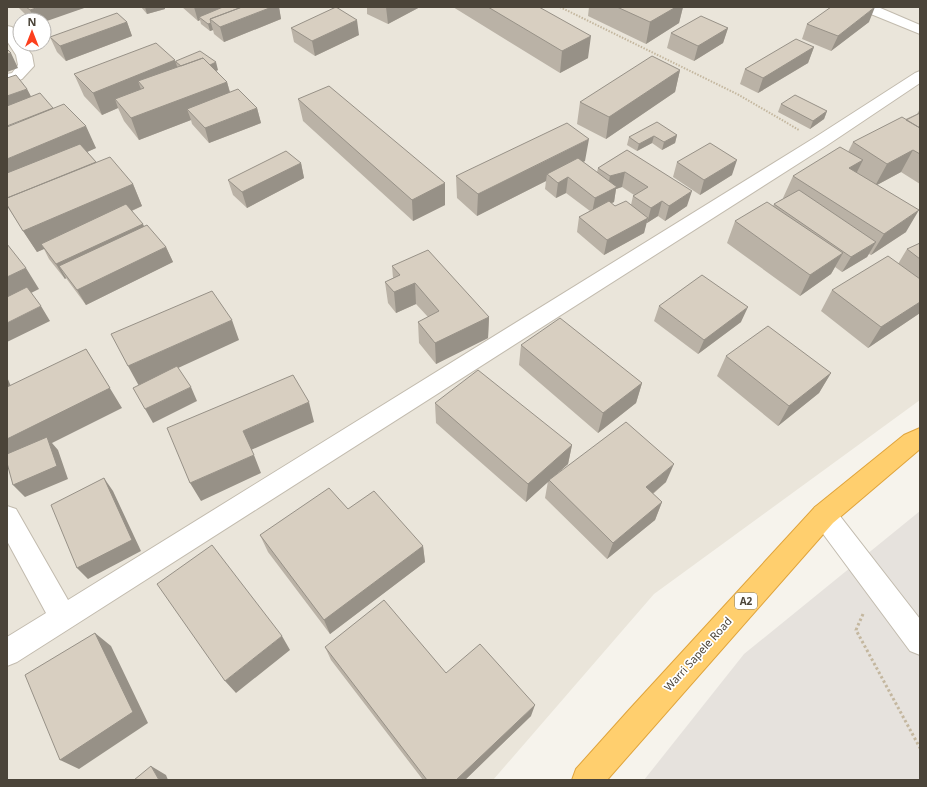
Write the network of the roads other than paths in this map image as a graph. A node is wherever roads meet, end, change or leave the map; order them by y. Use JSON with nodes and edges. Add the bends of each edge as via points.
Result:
{"nodes":[{"id":1,"x":866,"y":7,"type":"edge"},
{"id":2,"x":7,"y":30,"type":"edge"},
{"id":3,"x":920,"y":30,"type":"edge"},
{"id":4,"x":920,"y":76,"type":"edge"},
{"id":5,"x":7,"y":79,"type":"edge"},
{"id":6,"x":920,"y":438,"type":"edge"},
{"id":7,"x":824,"y":515,"type":"junction"},
{"id":8,"x":7,"y":517,"type":"edge"},
{"id":9,"x":63,"y":618,"type":"junction"},
{"id":10,"x":920,"y":641,"type":"edge"},
{"id":11,"x":7,"y":652,"type":"edge"},
{"id":12,"x":587,"y":780,"type":"edge"}],
"edges":[{"from":1,"to":3,"type":"street"},
{"from":2,"to":5,"type":"street","via":[[24,55],[26,66],[17,76]]},
{"from":4,"to":9,"type":"street","via":[[820,142]]},
{"from":6,"to":7,"type":"highway","name":"Warri Sapele Road","number":"A2"},
{"from":7,"to":10,"type":"street"},
{"from":7,"to":12,"type":"highway","name":"Warri Sapele Road","number":"A2"},
{"from":8,"to":9,"type":"street"},
{"from":9,"to":11,"type":"street"}]}
